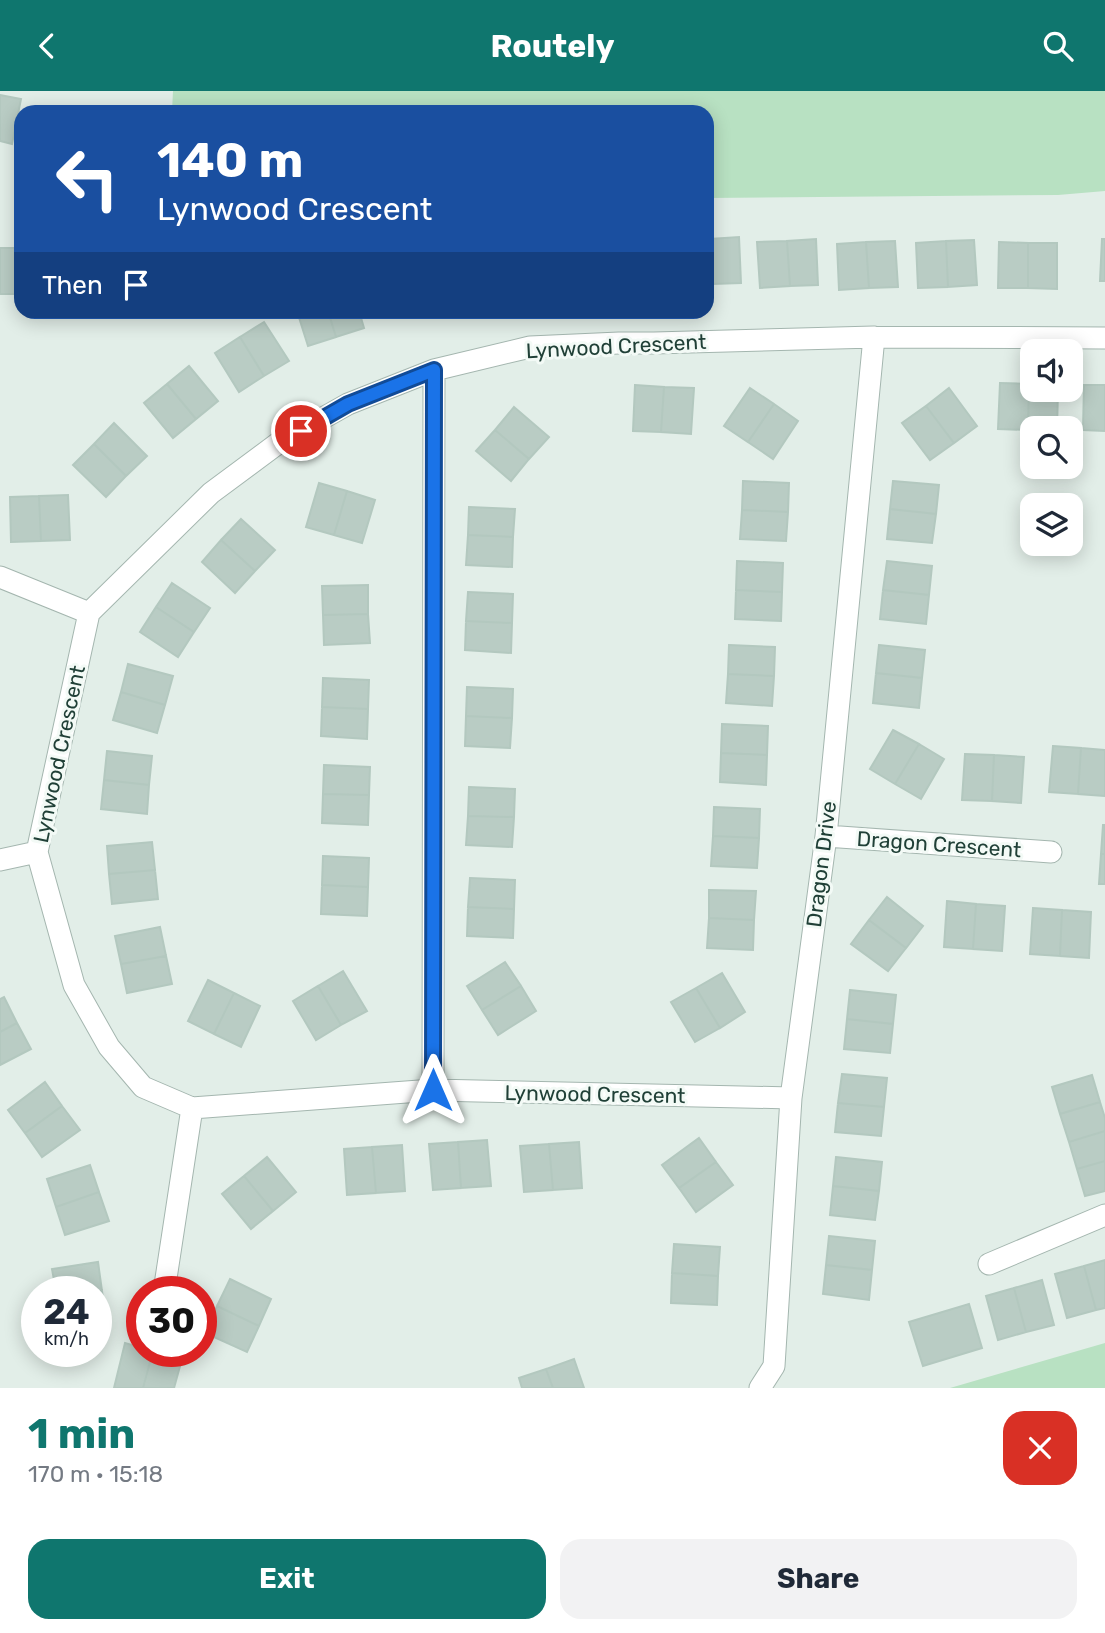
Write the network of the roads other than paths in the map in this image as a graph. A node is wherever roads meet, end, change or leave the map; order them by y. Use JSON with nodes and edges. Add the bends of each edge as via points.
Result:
{"nodes":[{"id":1,"x":874,"y":337,"type":"junction"},
{"id":2,"x":1105,"y":338,"type":"edge"},
{"id":3,"x":434,"y":370,"type":"junction"},
{"id":4,"x":0,"y":577,"type":"edge"},
{"id":5,"x":89,"y":613,"type":"junction"},
{"id":6,"x":826,"y":837,"type":"junction"},
{"id":7,"x":37,"y":852,"type":"junction"},
{"id":8,"x":1051,"y":852,"type":"dead end"},
{"id":9,"x":0,"y":860,"type":"edge"},
{"id":10,"x":433,"y":1090,"type":"junction"},
{"id":11,"x":791,"y":1098,"type":"junction"},
{"id":12,"x":192,"y":1108,"type":"junction"},
{"id":13,"x":1105,"y":1215,"type":"edge"},
{"id":14,"x":989,"y":1264,"type":"dead end"},
{"id":15,"x":166,"y":1276,"type":"edge"},
{"id":16,"x":760,"y":1388,"type":"edge"}],
"edges":[{"from":1,"to":2,"type":"street","name":"Lynwood Crescent"},
{"from":1,"to":3,"type":"street","name":"Lynwood Crescent","via":[[530,347]]},
{"from":1,"to":6,"type":"street","name":"Dragon Drive"},
{"from":3,"to":5,"type":"street","name":"Lynwood Crescent","via":[[348,404],[277,444],[211,493]]},
{"from":3,"to":10,"type":"street"},
{"from":4,"to":5,"type":"street"},
{"from":5,"to":7,"type":"street","name":"Lynwood Crescent"},
{"from":6,"to":8,"type":"street","name":"Dragon Crescent"},
{"from":6,"to":11,"type":"street","name":"Dragon Drive"},
{"from":7,"to":9,"type":"street"},
{"from":7,"to":12,"type":"street","name":"Lynwood Crescent","via":[[74,985],[109,1047],[144,1087]]},
{"from":10,"to":11,"type":"street","name":"Lynwood Crescent"},
{"from":10,"to":12,"type":"street","name":"Lynwood Crescent"},
{"from":11,"to":16,"type":"street","name":"Dragon Drive","via":[[774,1366]]},
{"from":12,"to":15,"type":"street"},
{"from":13,"to":14,"type":"street"}]}
